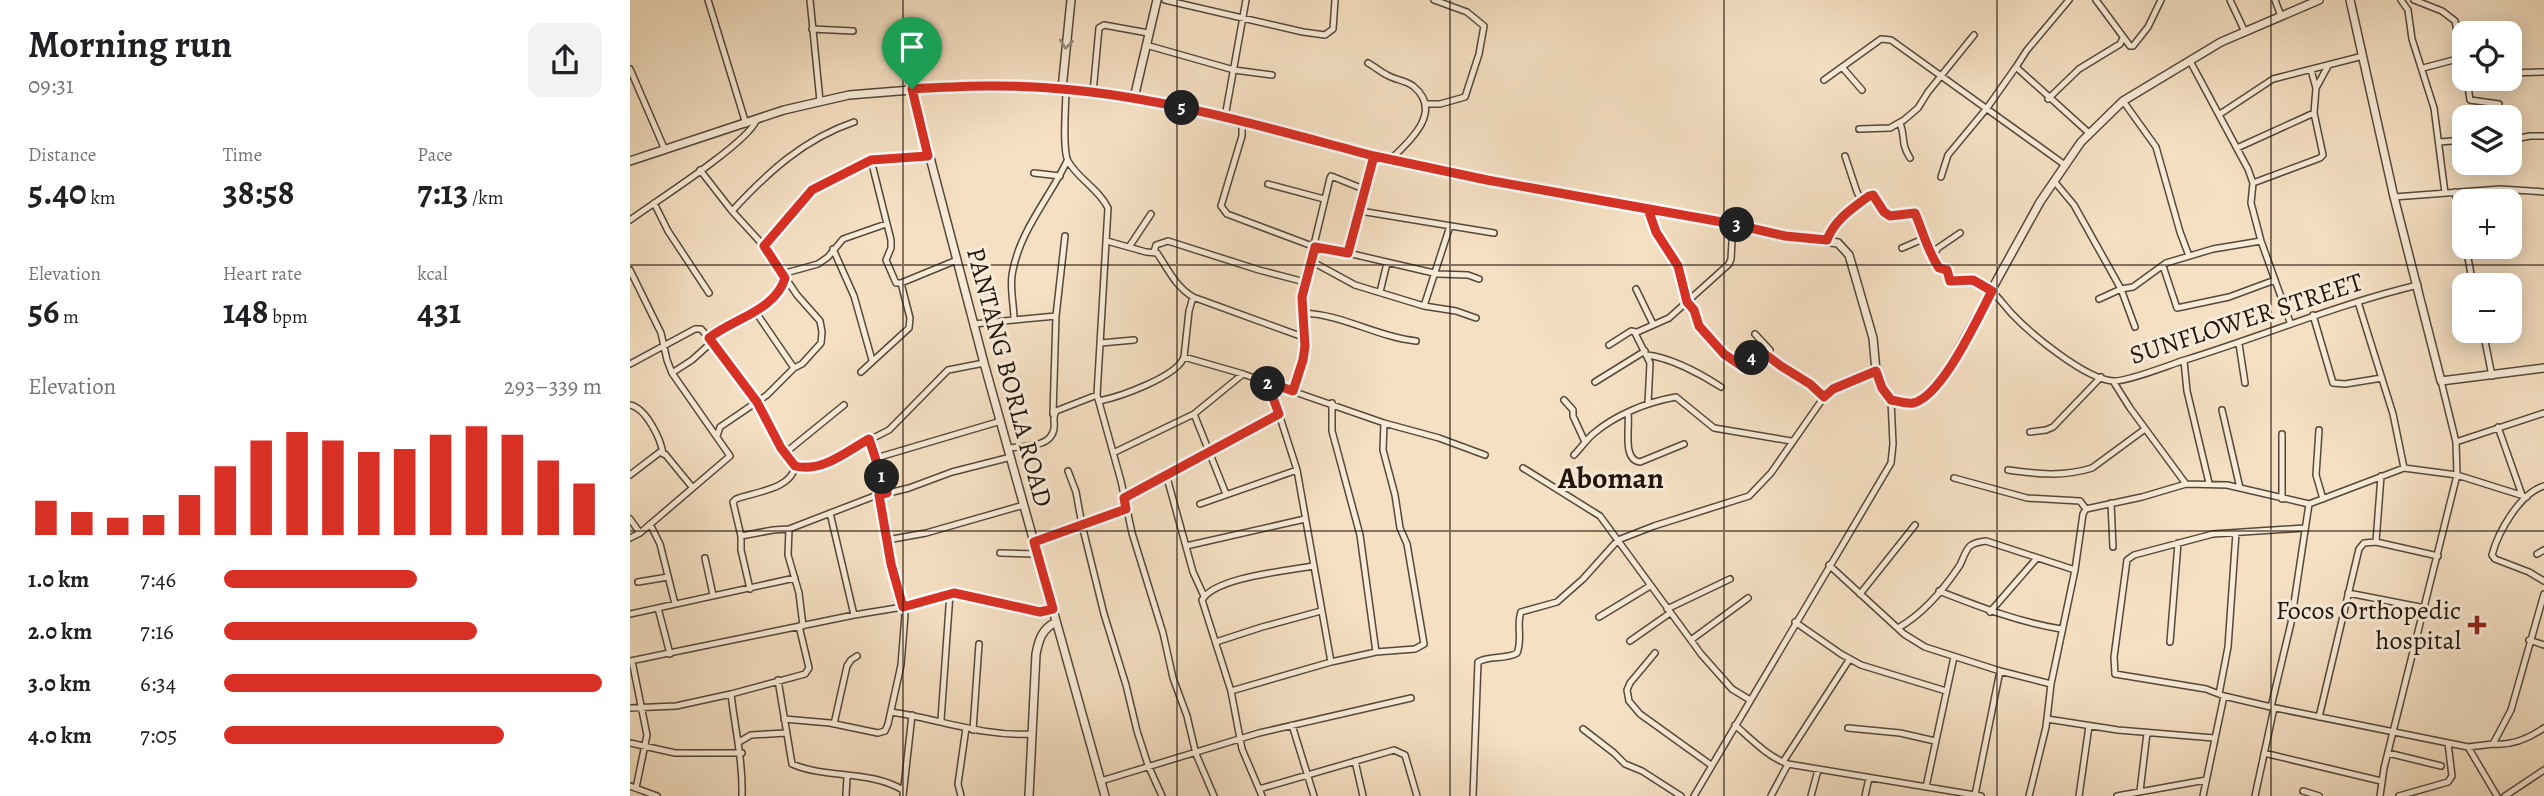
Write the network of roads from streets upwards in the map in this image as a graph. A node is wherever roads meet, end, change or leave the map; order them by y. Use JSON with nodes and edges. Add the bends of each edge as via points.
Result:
{"nodes":[{"id":1,"x":708,"y":0,"type":"edge"},
{"id":2,"x":810,"y":0,"type":"edge"},
{"id":3,"x":1071,"y":0,"type":"edge"},
{"id":4,"x":1157,"y":0,"type":"edge"},
{"id":5,"x":1165,"y":0,"type":"edge"},
{"id":6,"x":1247,"y":0,"type":"edge"},
{"id":7,"x":1335,"y":0,"type":"edge"},
{"id":8,"x":1434,"y":0,"type":"edge"},
{"id":9,"x":2069,"y":0,"type":"edge"},
{"id":10,"x":2096,"y":0,"type":"edge"},
{"id":11,"x":2161,"y":0,"type":"edge"},
{"id":12,"x":2230,"y":0,"type":"edge"},
{"id":13,"x":2275,"y":0,"type":"edge"},
{"id":14,"x":2319,"y":0,"type":"edge"},
{"id":15,"x":2350,"y":0,"type":"edge"},
{"id":16,"x":2401,"y":0,"type":"edge"},
{"id":17,"x":2414,"y":0,"type":"edge"},
{"id":18,"x":2281,"y":16,"type":"junction"},
{"id":19,"x":1244,"y":18,"type":"junction"},
{"id":20,"x":2455,"y":21,"type":"edge"},
{"id":21,"x":812,"y":29,"type":"junction"},
{"id":22,"x":853,"y":31,"type":"dead end"},
{"id":23,"x":2245,"y":32,"type":"junction"},
{"id":24,"x":1148,"y":33,"type":"junction"},
{"id":25,"x":1974,"y":35,"type":"dead end"},
{"id":26,"x":2123,"y":38,"type":"junction"},
{"id":27,"x":1146,"y":45,"type":"junction"},
{"id":28,"x":2363,"y":57,"type":"junction"},
{"id":29,"x":2452,"y":60,"type":"edge"},
{"id":30,"x":2190,"y":61,"type":"junction"},
{"id":31,"x":1368,"y":63,"type":"dead end"},
{"id":32,"x":2328,"y":66,"type":"junction"},
{"id":33,"x":1842,"y":67,"type":"junction"},
{"id":34,"x":2016,"y":67,"type":"junction"},
{"id":35,"x":2423,"y":68,"type":"junction"},
{"id":36,"x":630,"y":69,"type":"edge"},
{"id":37,"x":1234,"y":70,"type":"junction"},
{"id":38,"x":2312,"y":70,"type":"junction"},
{"id":39,"x":2544,"y":72,"type":"edge"},
{"id":40,"x":2522,"y":73,"type":"edge"},
{"id":41,"x":1272,"y":75,"type":"dead end"},
{"id":42,"x":1942,"y":77,"type":"junction"},
{"id":43,"x":1824,"y":80,"type":"dead end"},
{"id":44,"x":2316,"y":88,"type":"junction"},
{"id":45,"x":912,"y":89,"type":"junction"},
{"id":46,"x":1064,"y":89,"type":"junction"},
{"id":47,"x":1862,"y":90,"type":"dead end"},
{"id":48,"x":2469,"y":91,"type":"edge"},
{"id":49,"x":1093,"y":93,"type":"junction"},
{"id":50,"x":1134,"y":98,"type":"junction"},
{"id":51,"x":2048,"y":99,"type":"junction"},
{"id":52,"x":820,"y":101,"type":"junction"},
{"id":53,"x":2123,"y":101,"type":"junction"},
{"id":54,"x":1425,"y":104,"type":"junction"},
{"id":55,"x":2499,"y":104,"type":"dead end"},
{"id":56,"x":1987,"y":108,"type":"junction"},
{"id":57,"x":2314,"y":113,"type":"junction"},
{"id":58,"x":2220,"y":114,"type":"junction"},
{"id":59,"x":1225,"y":117,"type":"junction"},
{"id":60,"x":756,"y":121,"type":"junction"},
{"id":61,"x":854,"y":122,"type":"dead end"},
{"id":62,"x":1242,"y":122,"type":"junction"},
{"id":63,"x":1900,"y":123,"type":"junction"},
{"id":64,"x":746,"y":124,"type":"junction"},
{"id":65,"x":1859,"y":129,"type":"dead end"},
{"id":66,"x":2089,"y":134,"type":"junction"},
{"id":67,"x":2544,"y":136,"type":"edge"},
{"id":68,"x":2522,"y":137,"type":"edge"},
{"id":69,"x":2452,"y":141,"type":"edge"},
{"id":70,"x":2440,"y":142,"type":"junction"},
{"id":71,"x":2237,"y":148,"type":"junction"},
{"id":72,"x":665,"y":150,"type":"junction"},
{"id":73,"x":928,"y":156,"type":"junction"},
{"id":74,"x":1374,"y":156,"type":"junction"},
{"id":75,"x":1845,"y":156,"type":"dead end"},
{"id":76,"x":1910,"y":158,"type":"dead end"},
{"id":77,"x":1391,"y":159,"type":"junction"},
{"id":78,"x":871,"y":160,"type":"junction"},
{"id":79,"x":630,"y":161,"type":"edge"},
{"id":80,"x":1068,"y":161,"type":"junction"},
{"id":81,"x":2065,"y":165,"type":"junction"},
{"id":82,"x":700,"y":170,"type":"junction"},
{"id":83,"x":1034,"y":173,"type":"dead end"},
{"id":84,"x":1060,"y":176,"type":"junction"},
{"id":85,"x":1941,"y":177,"type":"dead end"},
{"id":86,"x":2054,"y":181,"type":"junction"},
{"id":87,"x":2253,"y":183,"type":"junction"},
{"id":88,"x":1268,"y":184,"type":"dead end"},
{"id":89,"x":1366,"y":190,"type":"junction"},
{"id":90,"x":2522,"y":190,"type":"edge"},
{"id":91,"x":2452,"y":192,"type":"edge"},
{"id":92,"x":2544,"y":192,"type":"edge"},
{"id":93,"x":2445,"y":193,"type":"junction"},
{"id":94,"x":2394,"y":197,"type":"junction"},
{"id":95,"x":1324,"y":200,"type":"junction"},
{"id":96,"x":1862,"y":201,"type":"junction"},
{"id":97,"x":654,"y":203,"type":"junction"},
{"id":98,"x":1648,"y":209,"type":"junction"},
{"id":99,"x":732,"y":211,"type":"junction"},
{"id":100,"x":1360,"y":211,"type":"junction"},
{"id":101,"x":1151,"y":215,"type":"dead end"},
{"id":102,"x":630,"y":219,"type":"edge"},
{"id":103,"x":886,"y":224,"type":"junction"},
{"id":104,"x":1733,"y":224,"type":"junction"},
{"id":105,"x":1450,"y":226,"type":"junction"},
{"id":106,"x":1494,"y":233,"type":"dead end"},
{"id":107,"x":1960,"y":233,"type":"dead end"},
{"id":108,"x":1065,"y":236,"type":"dead end"},
{"id":109,"x":1923,"y":239,"type":"junction"},
{"id":110,"x":1827,"y":240,"type":"junction"},
{"id":111,"x":1107,"y":241,"type":"junction"},
{"id":112,"x":2261,"y":241,"type":"junction"},
{"id":113,"x":764,"y":246,"type":"junction"},
{"id":114,"x":1129,"y":247,"type":"junction"},
{"id":115,"x":1315,"y":247,"type":"junction"},
{"id":116,"x":1902,"y":248,"type":"dead end"},
{"id":117,"x":833,"y":250,"type":"junction"},
{"id":118,"x":1154,"y":252,"type":"junction"},
{"id":119,"x":1348,"y":253,"type":"junction"},
{"id":120,"x":2189,"y":256,"type":"junction"},
{"id":121,"x":1932,"y":257,"type":"junction"},
{"id":122,"x":957,"y":260,"type":"junction"},
{"id":123,"x":1311,"y":261,"type":"junction"},
{"id":124,"x":1387,"y":263,"type":"junction"},
{"id":125,"x":2163,"y":266,"type":"junction"},
{"id":126,"x":630,"y":270,"type":"edge"},
{"id":127,"x":1434,"y":273,"type":"junction"},
{"id":128,"x":784,"y":276,"type":"junction"},
{"id":129,"x":1479,"y":279,"type":"dead end"},
{"id":130,"x":2275,"y":280,"type":"junction"},
{"id":131,"x":1305,"y":282,"type":"junction"},
{"id":132,"x":901,"y":284,"type":"junction"},
{"id":133,"x":2418,"y":285,"type":"junction"},
{"id":134,"x":1636,"y":289,"type":"dead end"},
{"id":135,"x":2121,"y":289,"type":"junction"},
{"id":136,"x":1992,"y":291,"type":"junction"},
{"id":137,"x":1380,"y":292,"type":"junction"},
{"id":138,"x":709,"y":293,"type":"dead end"},
{"id":139,"x":1193,"y":298,"type":"junction"},
{"id":140,"x":2099,"y":299,"type":"dead end"},
{"id":141,"x":1687,"y":302,"type":"junction"},
{"id":142,"x":2358,"y":302,"type":"junction"},
{"id":143,"x":1424,"y":306,"type":"junction"},
{"id":144,"x":755,"y":312,"type":"junction"},
{"id":145,"x":1303,"y":313,"type":"junction"},
{"id":146,"x":2313,"y":315,"type":"junction"},
{"id":147,"x":1056,"y":316,"type":"junction"},
{"id":148,"x":1476,"y":318,"type":"dead end"},
{"id":149,"x":1014,"y":320,"type":"junction"},
{"id":150,"x":2290,"y":322,"type":"junction"},
{"id":151,"x":974,"y":324,"type":"junction"},
{"id":152,"x":1653,"y":324,"type":"junction"},
{"id":153,"x":2136,"y":327,"type":"dead end"},
{"id":154,"x":1636,"y":331,"type":"junction"},
{"id":155,"x":1755,"y":334,"type":"dead end"},
{"id":156,"x":1303,"y":337,"type":"junction"},
{"id":157,"x":710,"y":340,"type":"junction"},
{"id":158,"x":1134,"y":340,"type":"dead end"},
{"id":159,"x":1416,"y":341,"type":"dead end"},
{"id":160,"x":1101,"y":343,"type":"junction"},
{"id":161,"x":2485,"y":343,"type":"edge"},
{"id":162,"x":2239,"y":344,"type":"junction"},
{"id":163,"x":664,"y":345,"type":"junction"},
{"id":164,"x":1609,"y":345,"type":"dead end"},
{"id":165,"x":1646,"y":353,"type":"junction"},
{"id":166,"x":1769,"y":356,"type":"junction"},
{"id":167,"x":1184,"y":357,"type":"junction"},
{"id":168,"x":872,"y":360,"type":"junction"},
{"id":169,"x":2184,"y":361,"type":"junction"},
{"id":170,"x":984,"y":363,"type":"junction"},
{"id":171,"x":630,"y":364,"type":"edge"},
{"id":172,"x":794,"y":368,"type":"junction"},
{"id":173,"x":2544,"y":368,"type":"edge"},
{"id":174,"x":1876,"y":371,"type":"junction"},
{"id":175,"x":861,"y":372,"type":"dead end"},
{"id":176,"x":672,"y":373,"type":"junction"},
{"id":177,"x":1242,"y":374,"type":"junction"},
{"id":178,"x":2492,"y":376,"type":"junction"},
{"id":179,"x":2101,"y":377,"type":"junction"},
{"id":180,"x":2382,"y":378,"type":"junction"},
{"id":181,"x":2113,"y":381,"type":"junction"},
{"id":182,"x":2441,"y":381,"type":"junction"},
{"id":183,"x":1267,"y":382,"type":"junction"},
{"id":184,"x":1595,"y":382,"type":"dead end"},
{"id":185,"x":2245,"y":383,"type":"dead end"},
{"id":186,"x":1721,"y":387,"type":"dead end"},
{"id":187,"x":1293,"y":391,"type":"junction"},
{"id":188,"x":1824,"y":397,"type":"junction"},
{"id":189,"x":1098,"y":398,"type":"junction"},
{"id":190,"x":1564,"y":400,"type":"dead end"},
{"id":191,"x":1891,"y":400,"type":"junction"},
{"id":192,"x":757,"y":402,"type":"junction"},
{"id":193,"x":1332,"y":403,"type":"junction"},
{"id":194,"x":1648,"y":404,"type":"junction"},
{"id":195,"x":630,"y":405,"type":"edge"},
{"id":196,"x":844,"y":405,"type":"dead end"},
{"id":197,"x":2222,"y":410,"type":"dead end"},
{"id":198,"x":1628,"y":413,"type":"junction"},
{"id":199,"x":2544,"y":413,"type":"edge"},
{"id":200,"x":1053,"y":414,"type":"junction"},
{"id":201,"x":1194,"y":414,"type":"junction"},
{"id":202,"x":1279,"y":414,"type":"junction"},
{"id":203,"x":1001,"y":421,"type":"junction"},
{"id":204,"x":1384,"y":422,"type":"junction"},
{"id":205,"x":2498,"y":427,"type":"junction"},
{"id":206,"x":2145,"y":429,"type":"junction"},
{"id":207,"x":2319,"y":430,"type":"dead end"},
{"id":208,"x":2030,"y":432,"type":"dead end"},
{"id":209,"x":2282,"y":433,"type":"dead end"},
{"id":210,"x":717,"y":436,"type":"junction"},
{"id":211,"x":869,"y":439,"type":"junction"},
{"id":212,"x":1791,"y":441,"type":"junction"},
{"id":213,"x":1585,"y":442,"type":"junction"},
{"id":214,"x":2456,"y":442,"type":"junction"},
{"id":215,"x":1684,"y":444,"type":"dead end"},
{"id":216,"x":1210,"y":450,"type":"junction"},
{"id":217,"x":785,"y":453,"type":"junction"},
{"id":218,"x":1009,"y":453,"type":"junction"},
{"id":219,"x":1113,"y":453,"type":"junction"},
{"id":220,"x":663,"y":454,"type":"junction"},
{"id":221,"x":1485,"y":455,"type":"dead end"},
{"id":222,"x":1574,"y":455,"type":"dead end"},
{"id":223,"x":876,"y":458,"type":"junction"},
{"id":224,"x":795,"y":466,"type":"junction"},
{"id":225,"x":1523,"y":468,"type":"dead end"},
{"id":226,"x":2404,"y":468,"type":"junction"},
{"id":227,"x":1297,"y":470,"type":"junction"},
{"id":228,"x":2008,"y":470,"type":"dead end"},
{"id":229,"x":1068,"y":471,"type":"dead end"},
{"id":230,"x":1166,"y":474,"type":"junction"},
{"id":231,"x":630,"y":475,"type":"edge"},
{"id":232,"x":2456,"y":475,"type":"junction"},
{"id":233,"x":2382,"y":476,"type":"junction"},
{"id":234,"x":1954,"y":478,"type":"dead end"},
{"id":235,"x":2209,"y":483,"type":"junction"},
{"id":236,"x":2186,"y":484,"type":"junction"},
{"id":237,"x":692,"y":486,"type":"junction"},
{"id":238,"x":2544,"y":486,"type":"edge"},
{"id":239,"x":2240,"y":488,"type":"junction"},
{"id":240,"x":887,"y":493,"type":"junction"},
{"id":241,"x":1226,"y":494,"type":"junction"},
{"id":242,"x":879,"y":495,"type":"junction"},
{"id":243,"x":2525,"y":496,"type":"junction"},
{"id":244,"x":1124,"y":498,"type":"junction"},
{"id":245,"x":2282,"y":499,"type":"junction"},
{"id":246,"x":2323,"y":499,"type":"junction"},
{"id":247,"x":1200,"y":503,"type":"dead end"},
{"id":248,"x":2111,"y":503,"type":"junction"},
{"id":249,"x":2309,"y":504,"type":"junction"},
{"id":250,"x":1024,"y":505,"type":"junction"},
{"id":251,"x":1126,"y":509,"type":"junction"},
{"id":252,"x":2086,"y":509,"type":"junction"},
{"id":253,"x":830,"y":513,"type":"junction"},
{"id":254,"x":630,"y":519,"type":"edge"},
{"id":255,"x":1305,"y":519,"type":"junction"},
{"id":256,"x":650,"y":524,"type":"junction"},
{"id":257,"x":1082,"y":525,"type":"junction"},
{"id":258,"x":1915,"y":525,"type":"dead end"},
{"id":259,"x":2304,"y":528,"type":"junction"},
{"id":260,"x":789,"y":529,"type":"junction"},
{"id":261,"x":640,"y":533,"type":"junction"},
{"id":262,"x":2235,"y":533,"type":"junction"},
{"id":263,"x":741,"y":536,"type":"junction"},
{"id":264,"x":630,"y":538,"type":"edge"},
{"id":265,"x":887,"y":540,"type":"junction"},
{"id":266,"x":1618,"y":540,"type":"junction"},
{"id":267,"x":1034,"y":542,"type":"junction"},
{"id":268,"x":2375,"y":542,"type":"junction"},
{"id":269,"x":2178,"y":543,"type":"junction"},
{"id":270,"x":1186,"y":546,"type":"junction"},
{"id":271,"x":2113,"y":547,"type":"dead end"},
{"id":272,"x":2544,"y":550,"type":"edge"},
{"id":273,"x":1000,"y":553,"type":"dead end"},
{"id":274,"x":1037,"y":554,"type":"junction"},
{"id":275,"x":2537,"y":554,"type":"dead end"},
{"id":276,"x":2438,"y":556,"type":"junction"},
{"id":277,"x":705,"y":558,"type":"dead end"},
{"id":278,"x":2037,"y":558,"type":"junction"},
{"id":279,"x":1829,"y":565,"type":"junction"},
{"id":280,"x":1313,"y":566,"type":"junction"},
{"id":281,"x":2075,"y":570,"type":"junction"},
{"id":282,"x":668,"y":578,"type":"junction"},
{"id":283,"x":795,"y":578,"type":"junction"},
{"id":284,"x":1730,"y":579,"type":"dead end"},
{"id":285,"x":2544,"y":581,"type":"edge"},
{"id":286,"x":638,"y":582,"type":"dead end"},
{"id":287,"x":1650,"y":586,"type":"junction"},
{"id":288,"x":750,"y":589,"type":"junction"},
{"id":289,"x":1939,"y":591,"type":"junction"},
{"id":290,"x":950,"y":593,"type":"junction"},
{"id":291,"x":2348,"y":593,"type":"junction"},
{"id":292,"x":1860,"y":594,"type":"junction"},
{"id":293,"x":2544,"y":594,"type":"edge"},
{"id":294,"x":713,"y":595,"type":"junction"},
{"id":295,"x":1204,"y":596,"type":"junction"},
{"id":296,"x":1748,"y":598,"type":"dead end"},
{"id":297,"x":675,"y":604,"type":"junction"},
{"id":298,"x":903,"y":607,"type":"junction"},
{"id":299,"x":658,"y":608,"type":"junction"},
{"id":300,"x":2425,"y":608,"type":"junction"},
{"id":301,"x":1053,"y":609,"type":"junction"},
{"id":302,"x":1321,"y":611,"type":"junction"},
{"id":303,"x":1668,"y":611,"type":"junction"},
{"id":304,"x":1990,"y":612,"type":"junction"},
{"id":305,"x":630,"y":614,"type":"edge"},
{"id":306,"x":855,"y":615,"type":"junction"},
{"id":307,"x":1599,"y":617,"type":"dead end"},
{"id":308,"x":1056,"y":622,"type":"junction"},
{"id":309,"x":1795,"y":622,"type":"junction"},
{"id":310,"x":801,"y":626,"type":"junction"},
{"id":311,"x":1898,"y":628,"type":"junction"},
{"id":312,"x":2061,"y":629,"type":"junction"},
{"id":313,"x":1691,"y":640,"type":"junction"},
{"id":314,"x":2529,"y":640,"type":"junction"},
{"id":315,"x":1630,"y":641,"type":"dead end"},
{"id":316,"x":1216,"y":642,"type":"junction"},
{"id":317,"x":2170,"y":642,"type":"dead end"},
{"id":318,"x":979,"y":644,"type":"dead end"},
{"id":319,"x":2544,"y":645,"type":"edge"},
{"id":320,"x":1376,"y":652,"type":"junction"},
{"id":321,"x":1655,"y":653,"type":"dead end"},
{"id":322,"x":670,"y":654,"type":"junction"},
{"id":323,"x":857,"y":656,"type":"dead end"},
{"id":324,"x":1954,"y":657,"type":"junction"},
{"id":325,"x":1849,"y":660,"type":"junction"},
{"id":326,"x":631,"y":661,"type":"edge"},
{"id":327,"x":1331,"y":662,"type":"junction"},
{"id":328,"x":2000,"y":671,"type":"junction"},
{"id":329,"x":778,"y":680,"type":"junction"},
{"id":330,"x":2051,"y":684,"type":"junction"},
{"id":331,"x":1231,"y":691,"type":"junction"},
{"id":332,"x":1946,"y":691,"type":"junction"},
{"id":333,"x":731,"y":694,"type":"junction"},
{"id":334,"x":2222,"y":695,"type":"junction"},
{"id":335,"x":1411,"y":698,"type":"dead end"},
{"id":336,"x":1750,"y":700,"type":"junction"},
{"id":337,"x":630,"y":708,"type":"edge"},
{"id":338,"x":642,"y":708,"type":"junction"},
{"id":339,"x":2272,"y":708,"type":"junction"},
{"id":340,"x":891,"y":712,"type":"junction"},
{"id":341,"x":912,"y":715,"type":"junction"},
{"id":342,"x":2319,"y":717,"type":"junction"},
{"id":343,"x":784,"y":719,"type":"junction"},
{"id":344,"x":2047,"y":719,"type":"junction"},
{"id":345,"x":941,"y":720,"type":"junction"},
{"id":346,"x":834,"y":724,"type":"junction"},
{"id":347,"x":1292,"y":725,"type":"junction"},
{"id":348,"x":1735,"y":725,"type":"junction"},
{"id":349,"x":2089,"y":726,"type":"junction"},
{"id":350,"x":1848,"y":728,"type":"dead end"},
{"id":351,"x":2544,"y":728,"type":"edge"},
{"id":352,"x":969,"y":729,"type":"junction"},
{"id":353,"x":1583,"y":729,"type":"dead end"},
{"id":354,"x":2393,"y":731,"type":"junction"},
{"id":355,"x":786,"y":733,"type":"junction"},
{"id":356,"x":2147,"y":733,"type":"junction"},
{"id":357,"x":1032,"y":734,"type":"junction"},
{"id":358,"x":2214,"y":738,"type":"junction"},
{"id":359,"x":1240,"y":740,"type":"junction"},
{"id":360,"x":738,"y":741,"type":"junction"},
{"id":361,"x":1936,"y":741,"type":"junction"},
{"id":362,"x":630,"y":743,"type":"edge"},
{"id":363,"x":2448,"y":743,"type":"junction"},
{"id":364,"x":2493,"y":744,"type":"junction"},
{"id":365,"x":645,"y":745,"type":"junction"},
{"id":366,"x":2468,"y":747,"type":"junction"},
{"id":367,"x":741,"y":753,"type":"junction"},
{"id":368,"x":2264,"y":753,"type":"junction"},
{"id":369,"x":1196,"y":754,"type":"junction"},
{"id":370,"x":2388,"y":754,"type":"junction"},
{"id":371,"x":1355,"y":761,"type":"junction"},
{"id":372,"x":1786,"y":763,"type":"junction"},
{"id":373,"x":1148,"y":765,"type":"junction"},
{"id":374,"x":1711,"y":765,"type":"junction"},
{"id":375,"x":2441,"y":766,"type":"dead end"},
{"id":376,"x":1818,"y":770,"type":"junction"},
{"id":377,"x":2544,"y":770,"type":"edge"},
{"id":378,"x":1308,"y":774,"type":"junction"},
{"id":379,"x":848,"y":777,"type":"junction"},
{"id":380,"x":1869,"y":778,"type":"junction"},
{"id":381,"x":2206,"y":780,"type":"junction"},
{"id":382,"x":1101,"y":781,"type":"junction"},
{"id":383,"x":2381,"y":781,"type":"junction"},
{"id":384,"x":633,"y":787,"type":"edge"},
{"id":385,"x":1926,"y":787,"type":"junction"},
{"id":386,"x":1259,"y":789,"type":"junction"},
{"id":387,"x":2140,"y":791,"type":"junction"},
{"id":388,"x":2303,"y":791,"type":"dead end"},
{"id":389,"x":903,"y":793,"type":"edge"},
{"id":390,"x":657,"y":796,"type":"edge"},
{"id":391,"x":742,"y":796,"type":"edge"},
{"id":392,"x":846,"y":796,"type":"edge"},
{"id":393,"x":961,"y":796,"type":"edge"},
{"id":394,"x":1029,"y":796,"type":"edge"},
{"id":395,"x":1105,"y":796,"type":"edge"},
{"id":396,"x":1162,"y":796,"type":"edge"},
{"id":397,"x":1214,"y":796,"type":"edge"},
{"id":398,"x":1262,"y":796,"type":"edge"},
{"id":399,"x":1314,"y":796,"type":"edge"},
{"id":400,"x":1363,"y":796,"type":"edge"},
{"id":401,"x":1417,"y":796,"type":"edge"},
{"id":402,"x":1473,"y":796,"type":"edge"},
{"id":403,"x":1681,"y":796,"type":"edge"},
{"id":404,"x":1694,"y":796,"type":"edge"},
{"id":405,"x":1771,"y":796,"type":"edge"},
{"id":406,"x":1811,"y":796,"type":"edge"},
{"id":407,"x":1865,"y":796,"type":"edge"},
{"id":408,"x":1978,"y":796,"type":"edge"},
{"id":409,"x":2029,"y":796,"type":"edge"},
{"id":410,"x":2079,"y":796,"type":"edge"},
{"id":411,"x":2118,"y":796,"type":"edge"},
{"id":412,"x":2203,"y":796,"type":"edge"},
{"id":413,"x":2255,"y":796,"type":"edge"},
{"id":414,"x":2319,"y":796,"type":"edge"},
{"id":415,"x":2380,"y":796,"type":"edge"},
{"id":416,"x":2399,"y":796,"type":"edge"},
{"id":417,"x":2497,"y":796,"type":"edge"},
{"id":418,"x":2508,"y":796,"type":"edge"}],
"edges":[{"from":1,"to":64,"type":"street"},
{"from":2,"to":21,"type":"street"},
{"from":3,"to":46,"type":"street","one_way":true},
{"from":4,"to":24,"type":"street"},
{"from":5,"to":19,"type":"street"},
{"from":6,"to":19,"type":"street"},
{"from":7,"to":19,"type":"street","via":[[1333,29],[1325,35]]},
{"from":8,"to":54,"type":"street","via":[[1467,12],[1484,26],[1465,97]]},
{"from":9,"to":34,"type":"street"},
{"from":10,"to":26,"type":"street"},
{"from":11,"to":26,"type":"street","via":[[2133,46]]},
{"from":12,"to":23,"type":"street"},
{"from":13,"to":18,"type":"street"},
{"from":14,"to":18,"type":"street"},
{"from":15,"to":28,"type":"street"},
{"from":16,"to":35,"type":"street","via":[[2408,10]]},
{"from":17,"to":20,"type":"street"},
{"from":18,"to":23,"type":"street"},
{"from":19,"to":37,"type":"street"},
{"from":21,"to":22,"type":"street"},
{"from":21,"to":52,"type":"street"},
{"from":23,"to":30,"type":"street"},
{"from":24,"to":27,"type":"street"},
{"from":24,"to":49,"type":"street","via":[[1099,28]]},
{"from":25,"to":42,"type":"street"},
{"from":26,"to":51,"type":"street","via":[[2079,69]]},
{"from":27,"to":37,"type":"street"},
{"from":27,"to":50,"type":"street"},
{"from":28,"to":32,"type":"street"},
{"from":28,"to":94,"type":"street"},
{"from":29,"to":35,"type":"street"},
{"from":30,"to":53,"type":"street"},
{"from":30,"to":58,"type":"street"},
{"from":31,"to":54,"type":"street","via":[[1416,88]]},
{"from":32,"to":38,"type":"street"},
{"from":32,"to":44,"type":"street"},
{"from":33,"to":42,"type":"street","via":[[1886,38]]},
{"from":33,"to":43,"type":"street"},
{"from":33,"to":47,"type":"street"},
{"from":34,"to":51,"type":"street"},
{"from":34,"to":56,"type":"street"},
{"from":35,"to":70,"type":"street"},
{"from":36,"to":72,"type":"street"},
{"from":37,"to":41,"type":"street"},
{"from":37,"to":59,"type":"street"},
{"from":38,"to":44,"type":"street"},
{"from":38,"to":58,"type":"street","via":[[2273,79]]},
{"from":39,"to":40,"type":"street"},
{"from":42,"to":56,"type":"street"},
{"from":42,"to":63,"type":"street"},
{"from":44,"to":57,"type":"street"},
{"from":45,"to":46,"type":"street"},
{"from":45,"to":52,"type":"street"},
{"from":45,"to":73,"type":"street","name":"PANTANG BORLA ROAD"},
{"from":46,"to":49,"type":"street"},
{"from":46,"to":80,"type":"street"},
{"from":48,"to":55,"type":"street","via":[[2470,100]]},
{"from":49,"to":50,"type":"street"},
{"from":50,"to":59,"type":"street"},
{"from":51,"to":66,"type":"street"},
{"from":52,"to":60,"type":"street"},
{"from":53,"to":66,"type":"street"},
{"from":53,"to":120,"type":"street","via":[[2156,146]]},
{"from":54,"to":77,"type":"street","via":[[1418,134]]},
{"from":56,"to":81,"type":"street"},
{"from":56,"to":85,"type":"street","via":[[1948,155]]},
{"from":57,"to":71,"type":"street"},
{"from":57,"to":87,"type":"street","via":[[2323,151],[2320,158]]},
{"from":58,"to":71,"type":"street"},
{"from":59,"to":62,"type":"street"},
{"from":60,"to":64,"type":"street"},
{"from":60,"to":82,"type":"street"},
{"from":61,"to":99,"type":"street","via":[[828,131],[790,156]]},
{"from":62,"to":74,"type":"street"},
{"from":62,"to":115,"type":"street","via":[[1223,211]]},
{"from":63,"to":65,"type":"street"},
{"from":63,"to":76,"type":"street","via":[[1902,145]]},
{"from":64,"to":72,"type":"street"},
{"from":66,"to":81,"type":"street"},
{"from":67,"to":68,"type":"street"},
{"from":69,"to":70,"type":"street"},
{"from":70,"to":93,"type":"street"},
{"from":71,"to":87,"type":"street"},
{"from":72,"to":79,"type":"street"},
{"from":73,"to":78,"type":"street"},
{"from":73,"to":122,"type":"street","name":"PANTANG BORLA ROAD"},
{"from":74,"to":77,"type":"street"},
{"from":74,"to":89,"type":"street"},
{"from":75,"to":96,"type":"street"},
{"from":77,"to":98,"type":"street"},
{"from":78,"to":103,"type":"street"},
{"from":78,"to":113,"type":"street","via":[[812,190]]},
{"from":80,"to":84,"type":"street"},
{"from":80,"to":111,"type":"street","via":[[1107,204]]},
{"from":81,"to":86,"type":"street"},
{"from":82,"to":97,"type":"street"},
{"from":82,"to":99,"type":"street"},
{"from":83,"to":84,"type":"street"},
{"from":84,"to":149,"type":"street","via":[[1022,237],[1012,274]]},
{"from":86,"to":135,"type":"street","via":[[2074,205]]},
{"from":86,"to":136,"type":"street"},
{"from":87,"to":112,"type":"street","via":[[2251,203]]},
{"from":88,"to":95,"type":"street"},
{"from":89,"to":95,"type":"street","via":[[1331,176]]},
{"from":89,"to":100,"type":"street"},
{"from":90,"to":92,"type":"street"},
{"from":91,"to":93,"type":"street"},
{"from":93,"to":94,"type":"street"},
{"from":94,"to":133,"type":"street"},
{"from":95,"to":115,"type":"street"},
{"from":96,"to":109,"type":"street","via":[[1873,195],[1890,216],[1915,213]]},
{"from":96,"to":110,"type":"street","via":[[1841,218]]},
{"from":97,"to":102,"type":"street"},
{"from":97,"to":138,"type":"street"},
{"from":98,"to":104,"type":"street"},
{"from":98,"to":141,"type":"street","via":[[1656,232],[1678,266]]},
{"from":99,"to":113,"type":"street"},
{"from":100,"to":105,"type":"street"},
{"from":100,"to":119,"type":"street"},
{"from":101,"to":114,"type":"street"},
{"from":103,"to":117,"type":"street","via":[[843,239]]},
{"from":103,"to":132,"type":"street","via":[[891,248],[886,260],[896,283]]},
{"from":104,"to":110,"type":"street"},
{"from":104,"to":141,"type":"street","via":[[1729,264]]},
{"from":105,"to":106,"type":"street"},
{"from":105,"to":127,"type":"street"},
{"from":107,"to":121,"type":"street"},
{"from":108,"to":147,"type":"street"},
{"from":109,"to":116,"type":"street"},
{"from":109,"to":121,"type":"street"},
{"from":110,"to":174,"type":"street","via":[[1838,243],[1849,255],[1873,338]]},
{"from":111,"to":114,"type":"street"},
{"from":111,"to":160,"type":"street"},
{"from":112,"to":120,"type":"street"},
{"from":112,"to":130,"type":"street"},
{"from":113,"to":128,"type":"street"},
{"from":114,"to":118,"type":"street"},
{"from":115,"to":119,"type":"street"},
{"from":115,"to":123,"type":"street"},
{"from":117,"to":128,"type":"street","via":[[818,264]]},
{"from":117,"to":168,"type":"street","via":[[854,296]]},
{"from":118,"to":131,"type":"street","via":[[1156,245],[1168,241]]},
{"from":118,"to":139,"type":"street"},
{"from":119,"to":124,"type":"street"},
{"from":120,"to":125,"type":"street"},
{"from":121,"to":136,"type":"street","via":[[1939,268],[1947,270],[1950,281],[1973,280]]},
{"from":122,"to":132,"type":"street"},
{"from":122,"to":151,"type":"street","name":"PANTANG BORLA ROAD"},
{"from":123,"to":131,"type":"street"},
{"from":123,"to":137,"type":"street","via":[[1342,279]]},
{"from":124,"to":127,"type":"street"},
{"from":124,"to":137,"type":"street"},
{"from":125,"to":130,"type":"street","via":[[2177,308],[2229,297]]},
{"from":125,"to":135,"type":"street","via":[[2138,285]]},
{"from":126,"to":163,"type":"street"},
{"from":127,"to":129,"type":"street"},
{"from":127,"to":143,"type":"street"},
{"from":128,"to":144,"type":"street","via":[[781,291]]},
{"from":128,"to":172,"type":"street","via":[[820,321],[822,332],[815,351]]},
{"from":130,"to":150,"type":"street"},
{"from":131,"to":145,"type":"street"},
{"from":132,"to":168,"type":"street","via":[[910,318],[908,328]]},
{"from":133,"to":142,"type":"street","name":"SUNFLOWER STREET"},
{"from":133,"to":182,"type":"street"},
{"from":134,"to":152,"type":"street"},
{"from":135,"to":140,"type":"street"},
{"from":135,"to":153,"type":"street"},
{"from":136,"to":179,"type":"street","name":"SUNFLOWER STREET","via":[[2057,353]]},
{"from":136,"to":191,"type":"street","via":[[1931,394],[1913,403]]},
{"from":137,"to":143,"type":"street"},
{"from":139,"to":156,"type":"street"},
{"from":139,"to":167,"type":"street"},
{"from":141,"to":152,"type":"street","via":[[1669,318]]},
{"from":141,"to":166,"type":"street","via":[[1704,333],[1741,366],[1759,350]]},
{"from":142,"to":146,"type":"street","name":"SUNFLOWER STREET"},
{"from":142,"to":180,"type":"street"},
{"from":143,"to":148,"type":"street"},
{"from":144,"to":157,"type":"street"},
{"from":144,"to":172,"type":"street"},
{"from":145,"to":156,"type":"street"},
{"from":145,"to":159,"type":"street","via":[[1338,318]]},
{"from":146,"to":150,"type":"street","name":"SUNFLOWER STREET"},
{"from":146,"to":180,"type":"street","via":[[2332,382]]},
{"from":147,"to":149,"type":"street"},
{"from":147,"to":200,"type":"street"},
{"from":149,"to":151,"type":"street"},
{"from":150,"to":162,"type":"street","name":"SUNFLOWER STREET"},
{"from":151,"to":170,"type":"street","name":"PANTANG BORLA ROAD"},
{"from":152,"to":154,"type":"street"},
{"from":154,"to":164,"type":"street"},
{"from":154,"to":165,"type":"street"},
{"from":155,"to":166,"type":"street","via":[[1770,350]]},
{"from":156,"to":187,"type":"street","via":[[1303,360]]},
{"from":157,"to":163,"type":"street","via":[[698,328]]},
{"from":157,"to":176,"type":"street"},
{"from":157,"to":192,"type":"street"},
{"from":158,"to":160,"type":"street"},
{"from":160,"to":189,"type":"street"},
{"from":161,"to":178,"type":"street"},
{"from":162,"to":169,"type":"street","name":"SUNFLOWER STREET"},
{"from":162,"to":185,"type":"street"},
{"from":163,"to":171,"type":"street"},
{"from":163,"to":176,"type":"street"},
{"from":165,"to":184,"type":"street"},
{"from":165,"to":186,"type":"street"},
{"from":165,"to":194,"type":"street","via":[[1650,363]]},
{"from":166,"to":188,"type":"street"},
{"from":167,"to":177,"type":"street"},
{"from":167,"to":189,"type":"street","via":[[1180,365],[1157,379],[1122,395]]},
{"from":168,"to":175,"type":"street"},
{"from":169,"to":181,"type":"street","name":"SUNFLOWER STREET"},
{"from":169,"to":235,"type":"street"},
{"from":170,"to":203,"type":"street","name":"PANTANG BORLA ROAD"},
{"from":170,"to":211,"type":"street","via":[[948,370],[889,430]]},
{"from":172,"to":192,"type":"street"},
{"from":173,"to":178,"type":"street"},
{"from":174,"to":188,"type":"street"},
{"from":174,"to":191,"type":"street"},
{"from":176,"to":210,"type":"street"},
{"from":177,"to":183,"type":"street"},
{"from":177,"to":201,"type":"street"},
{"from":178,"to":182,"type":"street"},
{"from":179,"to":181,"type":"street","name":"SUNFLOWER STREET"},
{"from":179,"to":208,"type":"street","via":[[2053,427]]},
{"from":180,"to":226,"type":"street"},
{"from":181,"to":206,"type":"street"},
{"from":182,"to":214,"type":"street"},
{"from":183,"to":187,"type":"street"},
{"from":183,"to":202,"type":"street"},
{"from":187,"to":193,"type":"street"},
{"from":188,"to":212,"type":"street"},
{"from":189,"to":200,"type":"street"},
{"from":189,"to":219,"type":"street"},
{"from":190,"to":213,"type":"street","via":[[1573,410]]},
{"from":191,"to":279,"type":"street","via":[[1891,463]]},
{"from":192,"to":210,"type":"street","via":[[720,427]]},
{"from":192,"to":217,"type":"street"},
{"from":193,"to":204,"type":"street"},
{"from":193,"to":320,"type":"street","via":[[1332,431],[1360,535]]},
{"from":194,"to":198,"type":"street"},
{"from":194,"to":212,"type":"street","via":[[1676,397],[1714,428]]},
{"from":195,"to":220,"type":"street","via":[[643,414],[662,444]]},
{"from":196,"to":217,"type":"street"},
{"from":197,"to":239,"type":"street"},
{"from":198,"to":213,"type":"street"},
{"from":198,"to":215,"type":"street","via":[[1629,446],[1635,462]]},
{"from":199,"to":205,"type":"street"},
{"from":200,"to":218,"type":"street","via":[[1050,439]]},
{"from":201,"to":216,"type":"street"},
{"from":201,"to":219,"type":"street"},
{"from":202,"to":216,"type":"street"},
{"from":202,"to":227,"type":"street"},
{"from":203,"to":218,"type":"street","name":"PANTANG BORLA ROAD"},
{"from":203,"to":223,"type":"street"},
{"from":204,"to":221,"type":"street"},
{"from":204,"to":320,"type":"street","via":[[1383,450],[1425,640],[1415,649]]},
{"from":205,"to":214,"type":"street"},
{"from":205,"to":243,"type":"street"},
{"from":206,"to":228,"type":"street","via":[[2082,471]]},
{"from":206,"to":236,"type":"street"},
{"from":207,"to":246,"type":"street","via":[[2316,475]]},
{"from":209,"to":245,"type":"street"},
{"from":210,"to":237,"type":"street","via":[[730,456]]},
{"from":211,"to":223,"type":"street"},
{"from":211,"to":224,"type":"street","via":[[814,468]]},
{"from":212,"to":266,"type":"street","via":[[1771,473],[1749,496]]},
{"from":213,"to":222,"type":"street"},
{"from":214,"to":232,"type":"street"},
{"from":216,"to":230,"type":"street"},
{"from":216,"to":241,"type":"street"},
{"from":217,"to":224,"type":"street"},
{"from":218,"to":240,"type":"street"},
{"from":218,"to":250,"type":"street","name":"PANTANG BORLA ROAD"},
{"from":219,"to":244,"type":"street"},
{"from":220,"to":231,"type":"street","via":[[654,454]]},
{"from":220,"to":237,"type":"street"},
{"from":223,"to":240,"type":"street"},
{"from":224,"to":263,"type":"street","via":[[787,482],[733,502]]},
{"from":225,"to":266,"type":"street","via":[[1593,511]]},
{"from":226,"to":232,"type":"street"},
{"from":226,"to":233,"type":"street"},
{"from":227,"to":241,"type":"street"},
{"from":227,"to":255,"type":"street"},
{"from":229,"to":257,"type":"street"},
{"from":230,"to":244,"type":"street"},
{"from":230,"to":270,"type":"street"},
{"from":232,"to":243,"type":"street"},
{"from":232,"to":276,"type":"street"},
{"from":233,"to":246,"type":"street"},
{"from":233,"to":268,"type":"street"},
{"from":234,"to":252,"type":"street","via":[[2027,498],[2080,501]]},
{"from":235,"to":236,"type":"street"},
{"from":235,"to":239,"type":"street"},
{"from":236,"to":248,"type":"street"},
{"from":237,"to":256,"type":"street"},
{"from":238,"to":243,"type":"street"},
{"from":239,"to":245,"type":"street"},
{"from":240,"to":242,"type":"street"},
{"from":241,"to":247,"type":"street"},
{"from":242,"to":253,"type":"street"},
{"from":242,"to":265,"type":"street"},
{"from":243,"to":285,"type":"street","via":[[2500,531],[2493,556]]},
{"from":244,"to":251,"type":"street"},
{"from":245,"to":249,"type":"street"},
{"from":246,"to":249,"type":"street"},
{"from":248,"to":252,"type":"street"},
{"from":248,"to":271,"type":"street"},
{"from":249,"to":259,"type":"street"},
{"from":250,"to":265,"type":"street"},
{"from":250,"to":267,"type":"street","name":"PANTANG BORLA ROAD"},
{"from":251,"to":257,"type":"street"},
{"from":251,"to":369,"type":"street"},
{"from":252,"to":281,"type":"street"},
{"from":253,"to":260,"type":"street"},
{"from":253,"to":306,"type":"street"},
{"from":254,"to":261,"type":"street"},
{"from":255,"to":270,"type":"street"},
{"from":255,"to":280,"type":"street"},
{"from":256,"to":261,"type":"street"},
{"from":256,"to":282,"type":"street"},
{"from":257,"to":267,"type":"street"},
{"from":257,"to":373,"type":"street"},
{"from":258,"to":292,"type":"street"},
{"from":259,"to":262,"type":"street"},
{"from":259,"to":339,"type":"street","via":[[2291,622]]},
{"from":260,"to":263,"type":"street"},
{"from":260,"to":283,"type":"street","via":[[788,555]]},
{"from":261,"to":264,"type":"street"},
{"from":262,"to":269,"type":"street"},
{"from":262,"to":334,"type":"street"},
{"from":263,"to":288,"type":"street"},
{"from":265,"to":298,"type":"street"},
{"from":266,"to":287,"type":"street"},
{"from":266,"to":402,"type":"street","via":[[1557,602],[1521,612],[1517,653],[1478,662]]},
{"from":267,"to":274,"type":"street","name":"PANTANG BORLA ROAD"},
{"from":268,"to":276,"type":"street"},
{"from":268,"to":291,"type":"street","via":[[2364,542],[2359,549]]},
{"from":269,"to":317,"type":"street"},
{"from":269,"to":334,"type":"street","via":[[2127,560],[2114,673]]},
{"from":270,"to":295,"type":"street"},
{"from":272,"to":275,"type":"street"},
{"from":273,"to":274,"type":"street"},
{"from":274,"to":301,"type":"street","name":"PANTANG BORLA ROAD"},
{"from":276,"to":300,"type":"street"},
{"from":277,"to":294,"type":"street"},
{"from":278,"to":281,"type":"street"},
{"from":278,"to":289,"type":"street","via":[[1978,542]]},
{"from":278,"to":304,"type":"street"},
{"from":279,"to":292,"type":"street"},
{"from":279,"to":309,"type":"street"},
{"from":280,"to":295,"type":"street","via":[[1250,577]]},
{"from":280,"to":302,"type":"street"},
{"from":281,"to":312,"type":"street"},
{"from":282,"to":286,"type":"street"},
{"from":282,"to":297,"type":"street"},
{"from":283,"to":288,"type":"street"},
{"from":283,"to":310,"type":"street"},
{"from":284,"to":303,"type":"street"},
{"from":287,"to":303,"type":"street"},
{"from":287,"to":307,"type":"street"},
{"from":288,"to":294,"type":"street"},
{"from":289,"to":304,"type":"street"},
{"from":289,"to":311,"type":"street","via":[[1916,617]]},
{"from":290,"to":298,"type":"street"},
{"from":290,"to":301,"type":"street","via":[[1040,612]]},
{"from":290,"to":345,"type":"street"},
{"from":291,"to":300,"type":"street"},
{"from":291,"to":342,"type":"street"},
{"from":292,"to":311,"type":"street"},
{"from":293,"to":314,"type":"street"},
{"from":294,"to":297,"type":"street"},
{"from":295,"to":316,"type":"street","via":[[1202,604]]},
{"from":296,"to":313,"type":"street"},
{"from":297,"to":299,"type":"street"},
{"from":298,"to":306,"type":"street"},
{"from":298,"to":340,"type":"street","via":[[904,640]]},
{"from":299,"to":305,"type":"street"},
{"from":299,"to":322,"type":"street"},
{"from":300,"to":354,"type":"street"},
{"from":301,"to":308,"type":"street","name":"PANTANG BORLA ROAD"},
{"from":302,"to":316,"type":"street"},
{"from":302,"to":327,"type":"street"},
{"from":303,"to":313,"type":"street"},
{"from":303,"to":315,"type":"street"},
{"from":304,"to":312,"type":"street"},
{"from":306,"to":310,"type":"street"},
{"from":308,"to":357,"type":"street","via":[[1047,626],[1038,641]]},
{"from":308,"to":382,"type":"street","name":"PANTANG BORLA ROAD"},
{"from":309,"to":325,"type":"street"},
{"from":309,"to":336,"type":"street"},
{"from":310,"to":322,"type":"street"},
{"from":310,"to":329,"type":"street","via":[[808,672]]},
{"from":311,"to":324,"type":"street","via":[[1925,648]]},
{"from":312,"to":330,"type":"street"},
{"from":313,"to":336,"type":"street","via":[[1732,689]]},
{"from":314,"to":319,"type":"street"},
{"from":314,"to":364,"type":"street","via":[[2511,710]]},
{"from":316,"to":331,"type":"street"},
{"from":318,"to":352,"type":"street"},
{"from":320,"to":327,"type":"street"},
{"from":321,"to":374,"type":"street","via":[[1630,683],[1629,701]]},
{"from":322,"to":326,"type":"street"},
{"from":323,"to":346,"type":"street","via":[[847,666]]},
{"from":324,"to":328,"type":"street"},
{"from":324,"to":332,"type":"street"},
{"from":325,"to":332,"type":"street"},
{"from":325,"to":372,"type":"street"},
{"from":326,"to":338,"type":"street"},
{"from":327,"to":331,"type":"street"},
{"from":328,"to":330,"type":"street"},
{"from":328,"to":408,"type":"street"},
{"from":329,"to":333,"type":"street"},
{"from":329,"to":343,"type":"street"},
{"from":330,"to":344,"type":"street"},
{"from":331,"to":359,"type":"street"},
{"from":332,"to":361,"type":"street"},
{"from":333,"to":338,"type":"street"},
{"from":333,"to":360,"type":"street"},
{"from":334,"to":339,"type":"street"},
{"from":334,"to":358,"type":"street"},
{"from":335,"to":347,"type":"street"},
{"from":336,"to":348,"type":"street"},
{"from":337,"to":338,"type":"street"},
{"from":338,"to":365,"type":"street"},
{"from":339,"to":342,"type":"street"},
{"from":339,"to":368,"type":"street"},
{"from":340,"to":341,"type":"street"},
{"from":340,"to":346,"type":"street","via":[[885,731],[878,733]]},
{"from":341,"to":345,"type":"street"},
{"from":341,"to":389,"type":"street"},
{"from":342,"to":354,"type":"street"},
{"from":343,"to":346,"type":"street"},
{"from":343,"to":355,"type":"street"},
{"from":344,"to":349,"type":"street"},
{"from":344,"to":409,"type":"street"},
{"from":345,"to":352,"type":"street"},
{"from":347,"to":359,"type":"street"},
{"from":347,"to":378,"type":"street"},
{"from":348,"to":372,"type":"street"},
{"from":348,"to":374,"type":"street"},
{"from":349,"to":356,"type":"street"},
{"from":349,"to":410,"type":"street"},
{"from":350,"to":361,"type":"street"},
{"from":351,"to":364,"type":"street","via":[[2510,745]]},
{"from":352,"to":357,"type":"street"},
{"from":352,"to":393,"type":"street","via":[[958,784]]},
{"from":353,"to":403,"type":"street","via":[[1625,764]]},
{"from":354,"to":363,"type":"street"},
{"from":354,"to":370,"type":"street"},
{"from":355,"to":360,"type":"street","via":[[751,735]]},
{"from":355,"to":379,"type":"street","via":[[792,764]]},
{"from":356,"to":358,"type":"street"},
{"from":356,"to":387,"type":"street"},
{"from":357,"to":394,"type":"street"},
{"from":358,"to":381,"type":"street"},
{"from":359,"to":369,"type":"street"},
{"from":359,"to":386,"type":"street"},
{"from":360,"to":367,"type":"street"},
{"from":361,"to":385,"type":"street"},
{"from":362,"to":365,"type":"street"},
{"from":363,"to":366,"type":"street"},
{"from":363,"to":416,"type":"street","via":[[2452,776],[2448,782]]},
{"from":364,"to":366,"type":"street"},
{"from":365,"to":367,"type":"street","via":[[675,753]]},
{"from":365,"to":384,"type":"street"},
{"from":366,"to":417,"type":"street"},
{"from":367,"to":391,"type":"street"},
{"from":368,"to":383,"type":"street"},
{"from":368,"to":413,"type":"street"},
{"from":369,"to":373,"type":"street"},
{"from":369,"to":397,"type":"street"},
{"from":370,"to":375,"type":"street"},
{"from":370,"to":383,"type":"street"},
{"from":371,"to":378,"type":"street"},
{"from":371,"to":400,"type":"street"},
{"from":371,"to":401,"type":"street","via":[[1400,751]]},
{"from":372,"to":376,"type":"street"},
{"from":372,"to":405,"type":"street"},
{"from":373,"to":382,"type":"street"},
{"from":373,"to":396,"type":"street"},
{"from":374,"to":404,"type":"street"},
{"from":376,"to":380,"type":"street"},
{"from":376,"to":406,"type":"street"},
{"from":377,"to":418,"type":"street"},
{"from":378,"to":386,"type":"street"},
{"from":378,"to":399,"type":"street"},
{"from":379,"to":389,"type":"street","via":[[886,781]]},
{"from":379,"to":392,"type":"street"},
{"from":380,"to":385,"type":"street"},
{"from":380,"to":407,"type":"street"},
{"from":381,"to":387,"type":"street"},
{"from":381,"to":412,"type":"street"},
{"from":382,"to":395,"type":"street","name":"PANTANG BORLA ROAD"},
{"from":383,"to":415,"type":"street"},
{"from":384,"to":390,"type":"street"},
{"from":385,"to":408,"type":"street"},
{"from":386,"to":398,"type":"street"},
{"from":387,"to":411,"type":"street"},
{"from":388,"to":414,"type":"street"}]}
